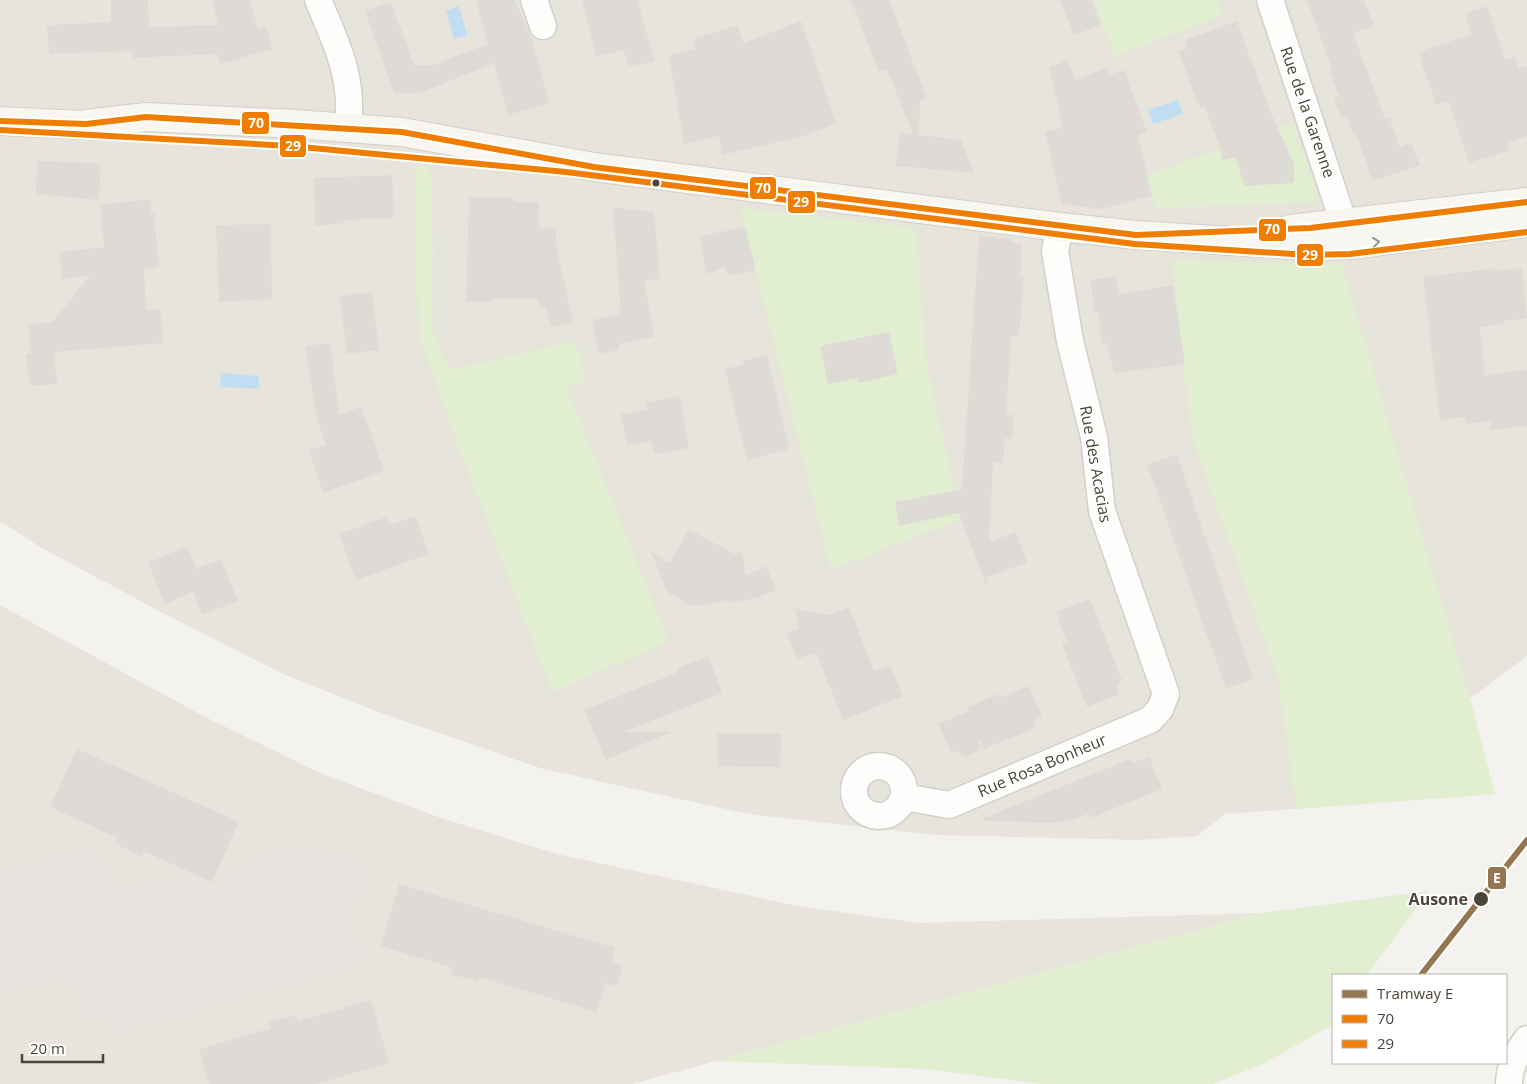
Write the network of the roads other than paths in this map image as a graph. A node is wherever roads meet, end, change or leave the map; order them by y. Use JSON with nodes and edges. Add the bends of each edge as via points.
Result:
{"nodes":[{"id":1,"x":318,"y":0,"type":"edge"},
{"id":2,"x":534,"y":0,"type":"edge"},
{"id":3,"x":1270,"y":0,"type":"edge"},
{"id":4,"x":543,"y":26,"type":"dead end"},
{"id":5,"x":0,"y":120,"type":"edge"},
{"id":6,"x":347,"y":135,"type":"junction"},
{"id":7,"x":1527,"y":202,"type":"edge"},
{"id":8,"x":1527,"y":223,"type":"edge"},
{"id":9,"x":1060,"y":227,"type":"junction"},
{"id":10,"x":1347,"y":234,"type":"junction"},
{"id":11,"x":1166,"y":694,"type":"joint"},
{"id":12,"x":904,"y":797,"type":"dead end"},
{"id":13,"x":1527,"y":1039,"type":"edge"},
{"id":14,"x":1509,"y":1084,"type":"edge"}],
"edges":[{"from":1,"to":6,"type":"street","via":[[344,63],[349,95]]},
{"from":2,"to":4,"type":"street"},
{"from":3,"to":10,"type":"street","name":"Rue de la Garenne"},
{"from":5,"to":6,"type":"street"},
{"from":6,"to":9,"type":"street"},
{"from":7,"to":10,"type":"street"},
{"from":10,"to":8,"type":"street","one_way":true},
{"from":9,"to":10,"type":"street","via":[[1310,246]]},
{"from":9,"to":11,"type":"street","name":"Rue des Acacias","via":[[1055,250],[1070,341],[1094,436],[1102,512]]},
{"from":11,"to":12,"type":"street","name":"Rue Rosa Bonheur","via":[[1160,709],[1150,720],[949,805]]},
{"from":13,"to":14,"type":"street","via":[[1517,1053]]}]}
